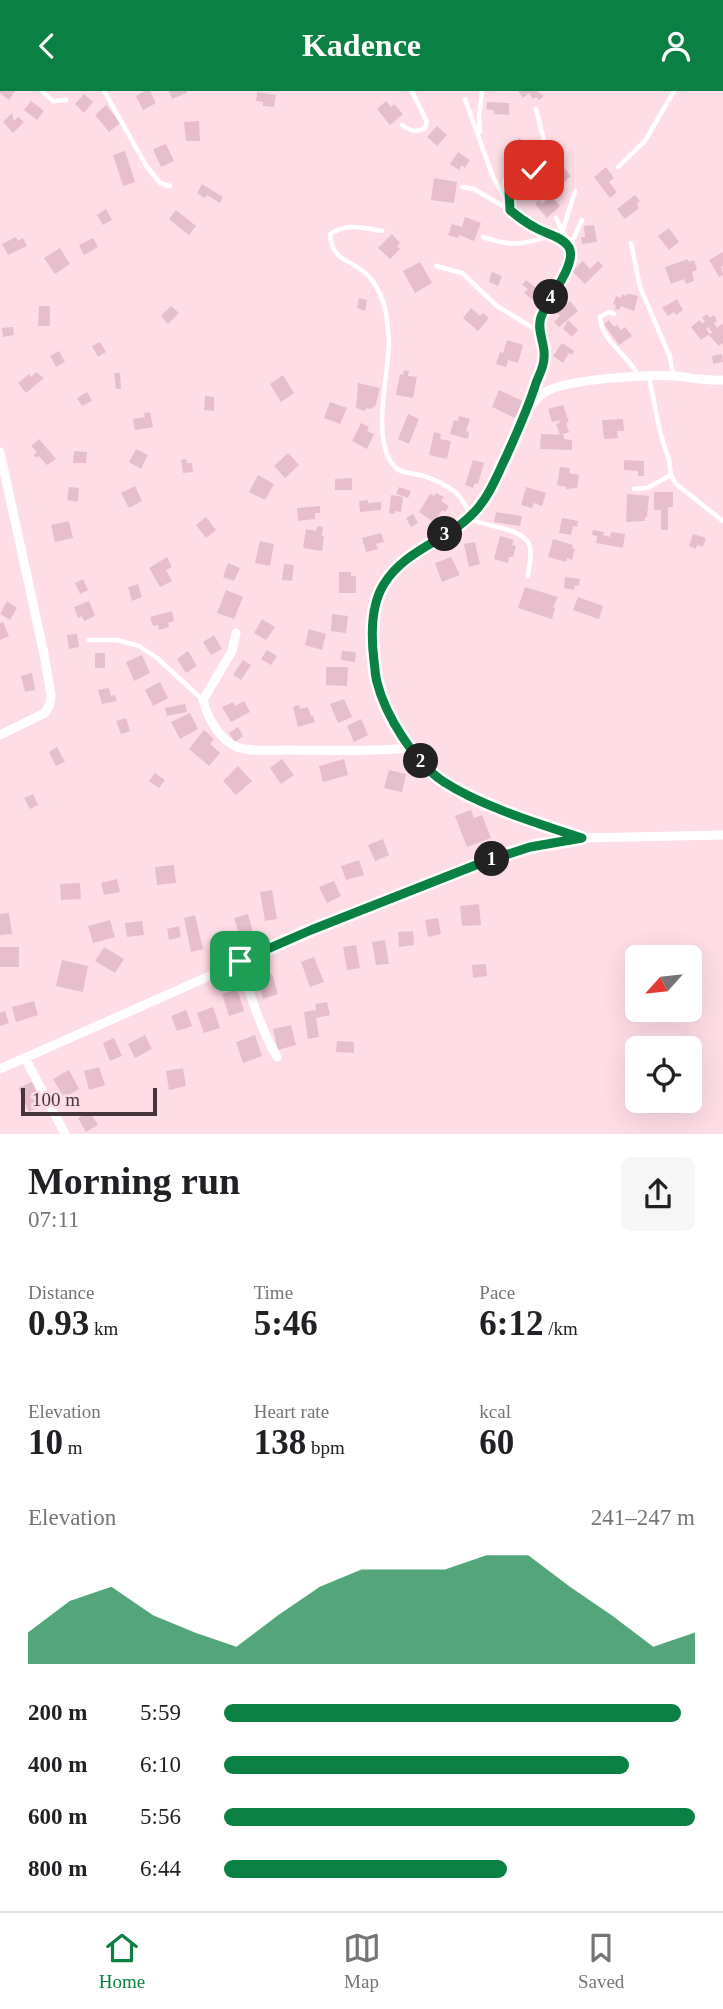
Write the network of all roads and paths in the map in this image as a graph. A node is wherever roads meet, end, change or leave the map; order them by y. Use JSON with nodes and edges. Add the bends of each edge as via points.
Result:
{"nodes":[{"id":1,"x":42,"y":91,"type":"edge"},
{"id":2,"x":104,"y":91,"type":"edge"},
{"id":3,"x":412,"y":91,"type":"edge"},
{"id":4,"x":482,"y":91,"type":"edge"},
{"id":5,"x":674,"y":91,"type":"edge"},
{"id":6,"x":465,"y":99,"type":"dead end"},
{"id":7,"x":66,"y":100,"type":"dead end"},
{"id":8,"x":536,"y":109,"type":"dead end"},
{"id":9,"x":402,"y":125,"type":"dead end"},
{"id":10,"x":480,"y":137,"type":"junction"},
{"id":11,"x":511,"y":167,"type":"dead end"},
{"id":12,"x":618,"y":167,"type":"dead end"},
{"id":13,"x":170,"y":186,"type":"dead end"},
{"id":14,"x":462,"y":187,"type":"dead end"},
{"id":15,"x":575,"y":191,"type":"dead end"},
{"id":16,"x":510,"y":210,"type":"junction"},
{"id":17,"x":556,"y":218,"type":"dead end"},
{"id":18,"x":582,"y":220,"type":"dead end"},
{"id":19,"x":563,"y":230,"type":"junction"},
{"id":20,"x":382,"y":231,"type":"dead end"},
{"id":21,"x":553,"y":235,"type":"junction"},
{"id":22,"x":483,"y":237,"type":"dead end"},
{"id":23,"x":631,"y":243,"type":"dead end"},
{"id":24,"x":570,"y":247,"type":"junction"},
{"id":25,"x":436,"y":266,"type":"dead end"},
{"id":26,"x":614,"y":314,"type":"dead end"},
{"id":27,"x":539,"y":332,"type":"junction"},
{"id":28,"x":673,"y":376,"type":"junction"},
{"id":29,"x":643,"y":377,"type":"junction"},
{"id":30,"x":723,"y":380,"type":"edge"},
{"id":31,"x":529,"y":406,"type":"junction"},
{"id":32,"x":0,"y":452,"type":"edge"},
{"id":33,"x":671,"y":475,"type":"junction"},
{"id":34,"x":634,"y":489,"type":"dead end"},
{"id":35,"x":471,"y":516,"type":"junction"},
{"id":36,"x":723,"y":521,"type":"edge"},
{"id":37,"x":528,"y":576,"type":"dead end"},
{"id":38,"x":236,"y":633,"type":"dead end"},
{"id":39,"x":89,"y":640,"type":"dead end"},
{"id":40,"x":203,"y":699,"type":"junction"},
{"id":41,"x":0,"y":735,"type":"edge"},
{"id":42,"x":411,"y":748,"type":"junction"},
{"id":43,"x":723,"y":835,"type":"edge"},
{"id":44,"x":582,"y":838,"type":"junction"},
{"id":45,"x":240,"y":961,"type":"junction"},
{"id":46,"x":277,"y":1057,"type":"dead end"},
{"id":47,"x":25,"y":1058,"type":"junction"},
{"id":48,"x":0,"y":1069,"type":"edge"},
{"id":49,"x":65,"y":1134,"type":"edge"}],
"edges":[{"from":1,"to":7,"type":"lane","via":[[54,101]]},
{"from":2,"to":13,"type":"lane","via":[[147,167],[160,183]]},
{"from":3,"to":9,"type":"lane","via":[[427,122],[418,132]]},
{"from":4,"to":10,"type":"lane"},
{"from":5,"to":12,"type":"lane","via":[[645,141]]},
{"from":6,"to":10,"type":"lane"},
{"from":8,"to":16,"type":"lane","via":[[547,152],[509,192]]},
{"from":10,"to":16,"type":"lane"},
{"from":11,"to":16,"type":"lane","via":[[504,183]]},
{"from":14,"to":16,"type":"lane","via":[[474,188]]},
{"from":15,"to":19,"type":"lane"},
{"from":16,"to":21,"type":"lane"},
{"from":17,"to":19,"type":"lane"},
{"from":18,"to":24,"type":"lane"},
{"from":19,"to":24,"type":"lane"},
{"from":20,"to":35,"type":"lane","via":[[346,226],[330,235],[331,247],[339,257],[364,272],[375,286],[386,314],[389,340],[382,415],[387,453],[395,467],[456,492]]},
{"from":21,"to":22,"type":"lane","via":[[506,245]]},
{"from":21,"to":24,"type":"lane"},
{"from":23,"to":28,"type":"lane","via":[[640,287]]},
{"from":24,"to":27,"type":"street","via":[[572,257],[540,319]]},
{"from":25,"to":27,"type":"lane","via":[[461,273],[497,306]]},
{"from":26,"to":29,"type":"lane","via":[[600,317],[601,328]]},
{"from":27,"to":31,"type":"street","via":[[544,361]]},
{"from":28,"to":29,"type":"street"},
{"from":28,"to":30,"type":"street"},
{"from":29,"to":31,"type":"street","via":[[567,383],[545,392]]},
{"from":29,"to":33,"type":"lane"},
{"from":31,"to":35,"type":"street","via":[[494,483]]},
{"from":32,"to":41,"type":"street","via":[[51,695],[45,713]]},
{"from":33,"to":34,"type":"lane","via":[[647,488]]},
{"from":33,"to":36,"type":"lane"},
{"from":35,"to":37,"type":"lane","via":[[522,535],[529,542]]},
{"from":35,"to":42,"type":"street","via":[[394,569],[376,598],[372,641],[376,681],[386,709]]},
{"from":38,"to":40,"type":"street","via":[[232,651]]},
{"from":39,"to":40,"type":"lane","via":[[139,646]]},
{"from":40,"to":42,"type":"street","via":[[216,729],[234,746],[245,749]]},
{"from":42,"to":44,"type":"street","via":[[443,781],[493,806]]},
{"from":43,"to":44,"type":"street"},
{"from":44,"to":45,"type":"street","via":[[530,847],[481,863]]},
{"from":45,"to":46,"type":"street","via":[[257,1015]]},
{"from":45,"to":47,"type":"street"},
{"from":47,"to":48,"type":"street"},
{"from":47,"to":49,"type":"street"}]}
